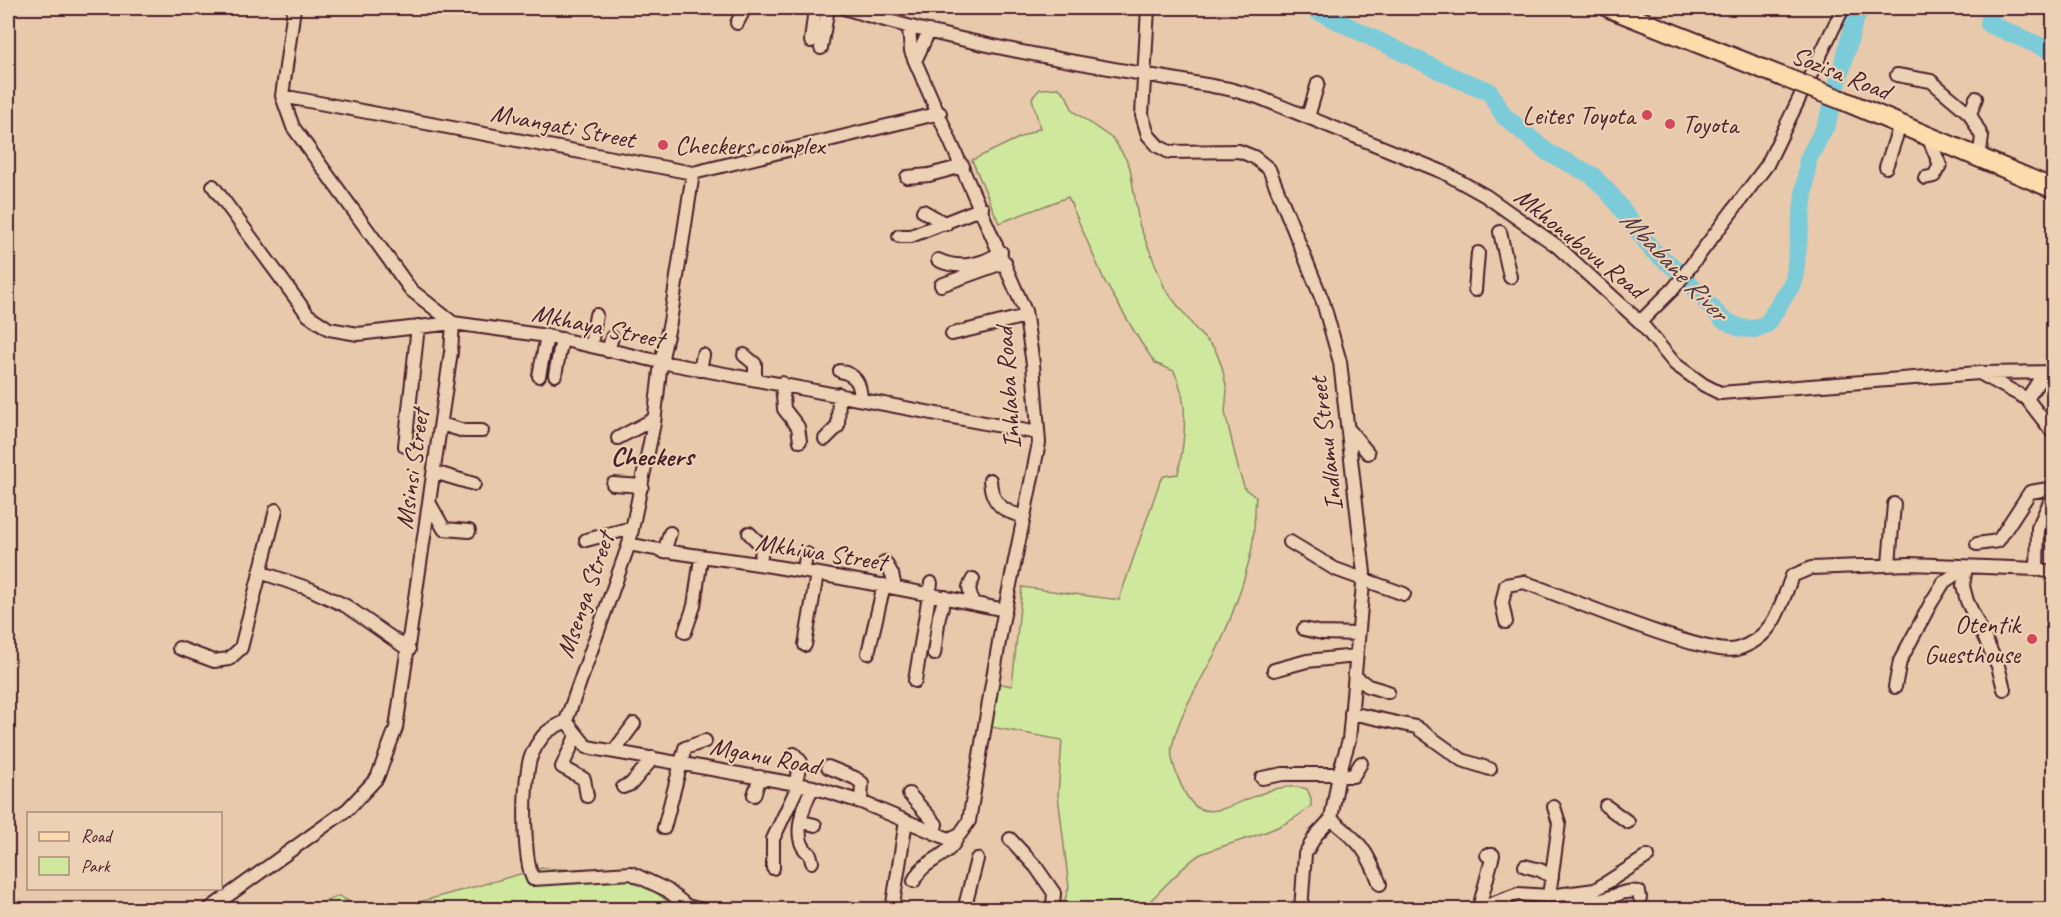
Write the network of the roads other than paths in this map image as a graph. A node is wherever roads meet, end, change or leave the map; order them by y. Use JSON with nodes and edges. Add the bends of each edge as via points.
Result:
{"nodes":[{"id":1,"x":294,"y":8,"type":"edge"},
{"id":2,"x":745,"y":8,"type":"edge"},
{"id":3,"x":815,"y":8,"type":"edge"},
{"id":4,"x":828,"y":8,"type":"edge"},
{"id":5,"x":844,"y":8,"type":"edge"},
{"id":6,"x":1148,"y":8,"type":"edge"},
{"id":7,"x":1609,"y":8,"type":"edge"},
{"id":8,"x":1843,"y":8,"type":"edge"},
{"id":9,"x":737,"y":22,"type":"dead end"},
{"id":10,"x":909,"y":28,"type":"junction"},
{"id":11,"x":929,"y":31,"type":"junction"},
{"id":12,"x":915,"y":61,"type":"junction"},
{"id":13,"x":1145,"y":74,"type":"junction"},
{"id":14,"x":1897,"y":75,"type":"dead end"},
{"id":15,"x":1318,"y":83,"type":"dead end"},
{"id":16,"x":282,"y":96,"type":"junction"},
{"id":17,"x":1976,"y":98,"type":"dead end"},
{"id":18,"x":940,"y":113,"type":"junction"},
{"id":19,"x":1970,"y":114,"type":"junction"},
{"id":20,"x":1308,"y":117,"type":"junction"},
{"id":21,"x":1900,"y":125,"type":"junction"},
{"id":22,"x":1928,"y":137,"type":"junction"},
{"id":23,"x":1979,"y":158,"type":"junction"},
{"id":24,"x":963,"y":165,"type":"junction"},
{"id":25,"x":1886,"y":167,"type":"dead end"},
{"id":26,"x":693,"y":173,"type":"junction"},
{"id":27,"x":907,"y":177,"type":"dead end"},
{"id":28,"x":1925,"y":178,"type":"dead end"},
{"id":29,"x":213,"y":186,"type":"dead end"},
{"id":30,"x":2054,"y":189,"type":"edge"},
{"id":31,"x":981,"y":208,"type":"junction"},
{"id":32,"x":924,"y":211,"type":"dead end"},
{"id":33,"x":946,"y":224,"type":"junction"},
{"id":34,"x":1500,"y":232,"type":"dead end"},
{"id":35,"x":899,"y":236,"type":"dead end"},
{"id":36,"x":1478,"y":253,"type":"dead end"},
{"id":37,"x":1003,"y":257,"type":"junction"},
{"id":38,"x":939,"y":260,"type":"dead end"},
{"id":39,"x":1510,"y":277,"type":"dead end"},
{"id":40,"x":941,"y":285,"type":"dead end"},
{"id":41,"x":1475,"y":290,"type":"dead end"},
{"id":42,"x":596,"y":315,"type":"dead end"},
{"id":43,"x":1026,"y":316,"type":"junction"},
{"id":44,"x":1640,"y":322,"type":"junction"},
{"id":45,"x":453,"y":323,"type":"junction"},
{"id":46,"x":418,"y":327,"type":"junction"},
{"id":47,"x":951,"y":334,"type":"dead end"},
{"id":48,"x":547,"y":336,"type":"junction"},
{"id":49,"x":612,"y":337,"type":"dead end"},
{"id":50,"x":562,"y":339,"type":"junction"},
{"id":51,"x":591,"y":345,"type":"junction"},
{"id":52,"x":608,"y":351,"type":"junction"},
{"id":53,"x":703,"y":355,"type":"dead end"},
{"id":54,"x":744,"y":355,"type":"dead end"},
{"id":55,"x":661,"y":362,"type":"junction"},
{"id":56,"x":700,"y":370,"type":"junction"},
{"id":57,"x":840,"y":371,"type":"dead end"},
{"id":58,"x":2049,"y":372,"type":"edge"},
{"id":59,"x":1979,"y":373,"type":"junction"},
{"id":60,"x":555,"y":375,"type":"dead end"},
{"id":61,"x":539,"y":376,"type":"dead end"},
{"id":62,"x":754,"y":378,"type":"junction"},
{"id":63,"x":782,"y":383,"type":"junction"},
{"id":64,"x":839,"y":394,"type":"junction"},
{"id":65,"x":861,"y":399,"type":"junction"},
{"id":66,"x":2027,"y":399,"type":"junction"},
{"id":67,"x":654,"y":419,"type":"junction"},
{"id":68,"x":441,"y":424,"type":"junction"},
{"id":69,"x":1346,"y":426,"type":"junction"},
{"id":70,"x":482,"y":431,"type":"dead end"},
{"id":71,"x":1038,"y":433,"type":"junction"},
{"id":72,"x":2054,"y":434,"type":"edge"},
{"id":73,"x":618,"y":438,"type":"dead end"},
{"id":74,"x":825,"y":439,"type":"dead end"},
{"id":75,"x":800,"y":441,"type":"dead end"},
{"id":76,"x":405,"y":446,"type":"dead end"},
{"id":77,"x":1368,"y":453,"type":"dead end"},
{"id":78,"x":434,"y":472,"type":"junction"},
{"id":79,"x":990,"y":480,"type":"dead end"},
{"id":80,"x":474,"y":484,"type":"dead end"},
{"id":81,"x":613,"y":484,"type":"dead end"},
{"id":82,"x":642,"y":486,"type":"junction"},
{"id":83,"x":2054,"y":488,"type":"edge"},
{"id":84,"x":2054,"y":493,"type":"edge"},
{"id":85,"x":429,"y":504,"type":"junction"},
{"id":86,"x":1894,"y":504,"type":"dead end"},
{"id":87,"x":276,"y":510,"type":"dead end"},
{"id":88,"x":1023,"y":516,"type":"junction"},
{"id":89,"x":632,"y":528,"type":"junction"},
{"id":90,"x":469,"y":531,"type":"dead end"},
{"id":91,"x":749,"y":532,"type":"dead end"},
{"id":92,"x":670,"y":533,"type":"dead end"},
{"id":93,"x":586,"y":540,"type":"dead end"},
{"id":94,"x":1290,"y":543,"type":"dead end"},
{"id":95,"x":629,"y":544,"type":"junction"},
{"id":96,"x":1977,"y":544,"type":"dead end"},
{"id":97,"x":664,"y":552,"type":"junction"},
{"id":98,"x":807,"y":554,"type":"dead end"},
{"id":99,"x":700,"y":558,"type":"junction"},
{"id":100,"x":885,"y":562,"type":"dead end"},
{"id":101,"x":759,"y":564,"type":"junction"},
{"id":102,"x":1889,"y":564,"type":"junction"},
{"id":103,"x":1966,"y":567,"type":"junction"},
{"id":104,"x":2037,"y":569,"type":"junction"},
{"id":105,"x":260,"y":572,"type":"junction"},
{"id":106,"x":803,"y":572,"type":"junction"},
{"id":107,"x":2054,"y":573,"type":"edge"},
{"id":108,"x":817,"y":574,"type":"junction"},
{"id":109,"x":973,"y":579,"type":"dead end"},
{"id":110,"x":1363,"y":579,"type":"junction"},
{"id":111,"x":890,"y":586,"type":"junction"},
{"id":112,"x":930,"y":588,"type":"junction"},
{"id":113,"x":1404,"y":594,"type":"dead end"},
{"id":114,"x":945,"y":597,"type":"junction"},
{"id":115,"x":972,"y":603,"type":"junction"},
{"id":116,"x":1005,"y":610,"type":"junction"},
{"id":117,"x":1506,"y":622,"type":"dead end"},
{"id":118,"x":1304,"y":629,"type":"dead end"},
{"id":119,"x":684,"y":632,"type":"dead end"},
{"id":120,"x":1358,"y":634,"type":"junction"},
{"id":121,"x":805,"y":645,"type":"dead end"},
{"id":122,"x":179,"y":648,"type":"dead end"},
{"id":123,"x":409,"y":650,"type":"junction"},
{"id":124,"x":868,"y":653,"type":"dead end"},
{"id":125,"x":934,"y":654,"type":"dead end"},
{"id":126,"x":1356,"y":656,"type":"junction"},
{"id":127,"x":1274,"y":670,"type":"dead end"},
{"id":128,"x":1354,"y":676,"type":"junction"},
{"id":129,"x":915,"y":681,"type":"dead end"},
{"id":130,"x":1895,"y":687,"type":"dead end"},
{"id":131,"x":2004,"y":689,"type":"dead end"},
{"id":132,"x":1388,"y":692,"type":"dead end"},
{"id":133,"x":1351,"y":713,"type":"junction"},
{"id":134,"x":566,"y":721,"type":"junction"},
{"id":135,"x":634,"y":724,"type":"dead end"},
{"id":136,"x":576,"y":736,"type":"junction"},
{"id":137,"x":705,"y":741,"type":"dead end"},
{"id":138,"x":614,"y":751,"type":"junction"},
{"id":139,"x":794,"y":754,"type":"dead end"},
{"id":140,"x":653,"y":758,"type":"junction"},
{"id":141,"x":682,"y":763,"type":"junction"},
{"id":142,"x":1361,"y":763,"type":"dead end"},
{"id":143,"x":828,"y":767,"type":"dead end"},
{"id":144,"x":1490,"y":769,"type":"dead end"},
{"id":145,"x":1339,"y":775,"type":"junction"},
{"id":146,"x":760,"y":777,"type":"junction"},
{"id":147,"x":1262,"y":778,"type":"dead end"},
{"id":148,"x":797,"y":784,"type":"junction"},
{"id":149,"x":623,"y":787,"type":"dead end"},
{"id":150,"x":813,"y":787,"type":"junction"},
{"id":151,"x":909,"y":794,"type":"dead end"},
{"id":152,"x":754,"y":795,"type":"dead end"},
{"id":153,"x":587,"y":796,"type":"dead end"},
{"id":154,"x":861,"y":802,"type":"junction"},
{"id":155,"x":1606,"y":806,"type":"dead end"},
{"id":156,"x":1554,"y":807,"type":"dead end"},
{"id":157,"x":1331,"y":819,"type":"junction"},
{"id":158,"x":906,"y":821,"type":"junction"},
{"id":159,"x":802,"y":822,"type":"junction"},
{"id":160,"x":1628,"y":822,"type":"dead end"},
{"id":161,"x":815,"y":825,"type":"dead end"},
{"id":162,"x":664,"y":828,"type":"dead end"},
{"id":163,"x":934,"y":833,"type":"junction"},
{"id":164,"x":959,"y":834,"type":"junction"},
{"id":165,"x":1010,"y":839,"type":"dead end"},
{"id":166,"x":1487,"y":855,"type":"dead end"},
{"id":167,"x":1648,"y":856,"type":"dead end"},
{"id":168,"x":976,"y":859,"type":"dead end"},
{"id":169,"x":812,"y":862,"type":"dead end"},
{"id":170,"x":1526,"y":866,"type":"dead end"},
{"id":171,"x":772,"y":868,"type":"dead end"},
{"id":172,"x":1552,"y":877,"type":"junction"},
{"id":173,"x":914,"y":881,"type":"dead end"},
{"id":174,"x":1380,"y":884,"type":"dead end"},
{"id":175,"x":1567,"y":894,"type":"junction"},
{"id":176,"x":1549,"y":896,"type":"junction"},
{"id":177,"x":1640,"y":898,"type":"dead end"},
{"id":178,"x":208,"y":909,"type":"edge"},
{"id":179,"x":702,"y":909,"type":"edge"},
{"id":180,"x":892,"y":909,"type":"edge"},
{"id":181,"x":964,"y":909,"type":"edge"},
{"id":182,"x":1049,"y":909,"type":"edge"},
{"id":183,"x":1301,"y":909,"type":"edge"},
{"id":184,"x":1477,"y":909,"type":"edge"}],
"edges":[{"from":1,"to":16,"type":"street"},
{"from":2,"to":9,"type":"street"},
{"from":3,"to":4,"type":"street","via":[[816,44]]},
{"from":5,"to":10,"type":"street","name":"Mkhonubovu Road"},
{"from":6,"to":13,"type":"street","name":"Indlamu Street"},
{"from":7,"to":21,"type":"main road","name":"Sozisa Road","bridge":true},
{"from":8,"to":44,"type":"street","via":[[1767,165],[1674,288]]},
{"from":10,"to":11,"type":"street","name":"Mkhonubovu Road"},
{"from":10,"to":12,"type":"street","name":"Inhlaba Road"},
{"from":11,"to":12,"type":"street"},
{"from":11,"to":13,"type":"street","name":"Mkhonubovu Road"},
{"from":12,"to":18,"type":"street","name":"Inhlaba Road"},
{"from":13,"to":20,"type":"street","name":"Mkhonubovu Road","via":[[1229,88]]},
{"from":13,"to":69,"type":"street","name":"Indlamu Street","via":[[1142,115],[1148,135],[1158,146],[1169,152],[1239,151],[1269,169],[1323,302],[1340,362]]},
{"from":14,"to":19,"type":"street","via":[[1931,81]]},
{"from":15,"to":20,"type":"street"},
{"from":16,"to":26,"type":"street","name":"Mvangati Street"},
{"from":16,"to":45,"type":"street","via":[[293,127],[364,228],[411,290]]},
{"from":17,"to":19,"type":"street"},
{"from":18,"to":24,"type":"street","name":"Inhlaba Road"},
{"from":18,"to":26,"type":"street","name":"Mvangati Street"},
{"from":19,"to":23,"type":"street","via":[[1982,137]]},
{"from":20,"to":44,"type":"street","name":"Mkhonubovu Road","via":[[1443,172],[1486,196],[1557,246]]},
{"from":21,"to":22,"type":"main road","name":"Sozisa Road"},
{"from":21,"to":25,"type":"street"},
{"from":22,"to":23,"type":"main road","name":"Sozisa Road"},
{"from":22,"to":28,"type":"street","via":[[1940,165],[1934,176]]},
{"from":23,"to":30,"type":"main road","name":"Sozisa Road"},
{"from":24,"to":27,"type":"street"},
{"from":24,"to":31,"type":"street","name":"Inhlaba Road"},
{"from":26,"to":55,"type":"street","name":"Msenga Street"},
{"from":29,"to":46,"type":"street","name":"Mkhaya Street","via":[[315,320],[329,329],[358,334]]},
{"from":31,"to":33,"type":"street"},
{"from":31,"to":37,"type":"street","name":"Inhlaba Road"},
{"from":32,"to":33,"type":"street"},
{"from":33,"to":35,"type":"street"},
{"from":34,"to":39,"type":"street"},
{"from":36,"to":41,"type":"street"},
{"from":37,"to":38,"type":"street","via":[[964,265]]},
{"from":37,"to":40,"type":"street"},
{"from":37,"to":43,"type":"street","name":"Inhlaba Road"},
{"from":42,"to":51,"type":"street"},
{"from":43,"to":47,"type":"street"},
{"from":43,"to":71,"type":"street","name":"Inhlaba Road"},
{"from":44,"to":59,"type":"street","name":"Mkhonubovu Road","via":[[1675,364],[1720,393]]},
{"from":45,"to":46,"type":"street","name":"Mkhaya Street"},
{"from":45,"to":48,"type":"street","name":"Mkhaya Street"},
{"from":45,"to":68,"type":"street","name":"Msinsi Street"},
{"from":46,"to":76,"type":"street"},
{"from":48,"to":50,"type":"street","name":"Mkhaya Street"},
{"from":48,"to":61,"type":"street"},
{"from":49,"to":52,"type":"street"},
{"from":50,"to":51,"type":"street","name":"Mkhaya Street"},
{"from":50,"to":60,"type":"street"},
{"from":51,"to":52,"type":"street","name":"Mkhaya Street"},
{"from":52,"to":55,"type":"street","name":"Mkhaya Street"},
{"from":53,"to":56,"type":"street"},
{"from":54,"to":62,"type":"street","via":[[755,364]]},
{"from":55,"to":56,"type":"street","name":"Mkhaya Street"},
{"from":55,"to":67,"type":"street","name":"Msenga Street"},
{"from":56,"to":62,"type":"street","name":"Mkhaya Street"},
{"from":57,"to":65,"type":"street","via":[[856,378]]},
{"from":58,"to":59,"type":"street","name":"Mkhonubovu Road"},
{"from":58,"to":66,"type":"street"},
{"from":59,"to":66,"type":"street"},
{"from":62,"to":63,"type":"street","name":"Mkhaya Street"},
{"from":63,"to":64,"type":"street","name":"Mkhaya Street"},
{"from":63,"to":75,"type":"street","via":[[784,409],[798,427]]},
{"from":64,"to":65,"type":"street","name":"Mkhaya Street"},
{"from":64,"to":74,"type":"street","via":[[838,426]]},
{"from":65,"to":71,"type":"street","name":"Mkhaya Street"},
{"from":66,"to":72,"type":"street"},
{"from":67,"to":73,"type":"street"},
{"from":67,"to":82,"type":"street","name":"Msenga Street"},
{"from":68,"to":70,"type":"street","via":[[464,431]]},
{"from":68,"to":78,"type":"street","name":"Msinsi Street"},
{"from":69,"to":77,"type":"street"},
{"from":69,"to":110,"type":"street","name":"Indlamu Street"},
{"from":71,"to":88,"type":"street","name":"Inhlaba Road"},
{"from":78,"to":80,"type":"street"},
{"from":78,"to":85,"type":"street","name":"Msinsi Street"},
{"from":79,"to":88,"type":"street","via":[[996,503]]},
{"from":81,"to":82,"type":"street"},
{"from":82,"to":89,"type":"street","name":"Msenga Street"},
{"from":83,"to":96,"type":"street","via":[[2030,492],[1998,541]]},
{"from":84,"to":104,"type":"street","via":[[2038,528]]},
{"from":85,"to":90,"type":"street","via":[[444,529]]},
{"from":85,"to":123,"type":"street","name":"Msinsi Street"},
{"from":86,"to":102,"type":"street"},
{"from":87,"to":105,"type":"street"},
{"from":88,"to":116,"type":"street","name":"Inhlaba Road"},
{"from":89,"to":93,"type":"street"},
{"from":89,"to":95,"type":"street","name":"Msenga Street"},
{"from":91,"to":101,"type":"street","via":[[763,547]]},
{"from":92,"to":97,"type":"street"},
{"from":94,"to":110,"type":"street","via":[[1335,569]]},
{"from":95,"to":97,"type":"street","name":"Mkhiwa Street"},
{"from":95,"to":134,"type":"street","name":"Msenga Street"},
{"from":97,"to":99,"type":"street","name":"Mkhiwa Street"},
{"from":98,"to":106,"type":"street"},
{"from":99,"to":101,"type":"street","name":"Mkhiwa Street"},
{"from":99,"to":119,"type":"street","via":[[694,606]]},
{"from":100,"to":111,"type":"street","via":[[892,574]]},
{"from":101,"to":106,"type":"street","name":"Mkhiwa Street"},
{"from":102,"to":103,"type":"street"},
{"from":102,"to":117,"type":"street","via":[[1811,568],[1792,576],[1774,623],[1736,650],[1711,648],[1628,622],[1524,582],[1506,585],[1502,603]]},
{"from":103,"to":104,"type":"street"},
{"from":103,"to":130,"type":"street","via":[[1944,582],[1931,603],[1900,661]]},
{"from":103,"to":131,"type":"street","via":[[1967,601],[1998,666]]},
{"from":104,"to":107,"type":"street"},
{"from":105,"to":122,"type":"street","via":[[241,648],[229,659],[214,661]]},
{"from":105,"to":123,"type":"street","via":[[346,606]]},
{"from":106,"to":108,"type":"street","name":"Mkhiwa Street"},
{"from":108,"to":111,"type":"street","name":"Mkhiwa Street"},
{"from":108,"to":121,"type":"street"},
{"from":109,"to":115,"type":"street","via":[[969,587]]},
{"from":110,"to":113,"type":"street"},
{"from":110,"to":120,"type":"street","name":"Indlamu Street"},
{"from":111,"to":112,"type":"street","name":"Mkhiwa Street"},
{"from":111,"to":124,"type":"street"},
{"from":112,"to":114,"type":"street","name":"Mkhiwa Street"},
{"from":112,"to":129,"type":"street"},
{"from":114,"to":115,"type":"street","name":"Mkhiwa Street"},
{"from":114,"to":125,"type":"street"},
{"from":115,"to":116,"type":"street","name":"Mkhiwa Street"},
{"from":116,"to":164,"type":"street","name":"Inhlaba Road","via":[[969,821]]},
{"from":118,"to":120,"type":"street"},
{"from":120,"to":126,"type":"street","name":"Indlamu Street"},
{"from":123,"to":178,"type":"street","name":"Msinsi Street","via":[[396,728],[377,778],[348,809]]},
{"from":126,"to":127,"type":"street","via":[[1307,661]]},
{"from":126,"to":128,"type":"street","name":"Indlamu Street"},
{"from":128,"to":132,"type":"street","via":[[1368,686]]},
{"from":128,"to":133,"type":"street","name":"Indlamu Street"},
{"from":133,"to":144,"type":"street","via":[[1416,727],[1462,760]]},
{"from":133,"to":145,"type":"street","name":"Indlamu Street","via":[[1349,740]]},
{"from":134,"to":136,"type":"street","name":"Mganu Road"},
{"from":134,"to":179,"type":"street","via":[[544,734],[531,755],[528,769],[527,866],[533,879],[631,873],[687,906]]},
{"from":135,"to":138,"type":"street"},
{"from":136,"to":138,"type":"street","name":"Mganu Road","via":[[587,747]]},
{"from":136,"to":153,"type":"street","via":[[562,767],[584,780]]},
{"from":137,"to":141,"type":"street","via":[[685,748]]},
{"from":138,"to":140,"type":"street","name":"Mganu Road"},
{"from":139,"to":148,"type":"street","via":[[801,762]]},
{"from":140,"to":141,"type":"street","name":"Mganu Road"},
{"from":140,"to":149,"type":"street","via":[[631,784]]},
{"from":141,"to":146,"type":"street","name":"Mganu Road"},
{"from":141,"to":162,"type":"street"},
{"from":142,"to":145,"type":"street","via":[[1353,776]]},
{"from":143,"to":154,"type":"street","via":[[862,783]]},
{"from":145,"to":147,"type":"street","via":[[1283,774]]},
{"from":145,"to":157,"type":"street","name":"Indlamu Street"},
{"from":146,"to":148,"type":"street","name":"Mganu Road"},
{"from":146,"to":152,"type":"street"},
{"from":148,"to":150,"type":"street","name":"Mganu Road"},
{"from":148,"to":171,"type":"street","via":[[774,839]]},
{"from":150,"to":154,"type":"street","name":"Mganu Road"},
{"from":150,"to":159,"type":"street"},
{"from":151,"to":163,"type":"street","via":[[931,815],[936,824]]},
{"from":154,"to":158,"type":"street","name":"Mganu Road"},
{"from":155,"to":160,"type":"street"},
{"from":156,"to":172,"type":"street","via":[[1558,824]]},
{"from":157,"to":174,"type":"street","via":[[1359,841]]},
{"from":157,"to":183,"type":"street","via":[[1305,854]]},
{"from":158,"to":163,"type":"street","name":"Mganu Road"},
{"from":158,"to":180,"type":"street"},
{"from":159,"to":161,"type":"street"},
{"from":159,"to":169,"type":"street","via":[[799,842]]},
{"from":163,"to":164,"type":"street","name":"Mganu Road","via":[[949,838]]},
{"from":164,"to":173,"type":"street","name":"Inhlaba Road","via":[[949,851],[918,870]]},
{"from":165,"to":182,"type":"street","via":[[1054,893]]},
{"from":166,"to":184,"type":"street","via":[[1494,855]]},
{"from":167,"to":175,"type":"street","via":[[1595,890]]},
{"from":168,"to":181,"type":"street"},
{"from":170,"to":172,"type":"street"},
{"from":172,"to":176,"type":"street"},
{"from":175,"to":176,"type":"street"},
{"from":175,"to":177,"type":"street","via":[[1590,902],[1632,891],[1639,892]]},
{"from":176,"to":184,"type":"street","via":[[1518,894]]}]}
